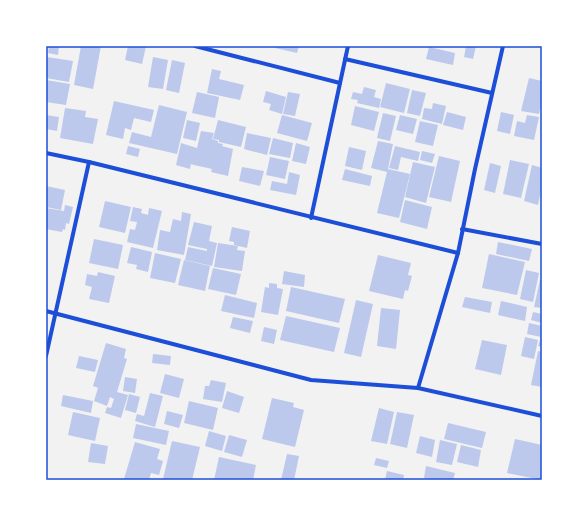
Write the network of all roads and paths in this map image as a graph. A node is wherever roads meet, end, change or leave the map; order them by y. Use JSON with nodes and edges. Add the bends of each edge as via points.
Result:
{"nodes":[{"id":1,"x":195,"y":46,"type":"edge"},
{"id":2,"x":348,"y":46,"type":"edge"},
{"id":3,"x":503,"y":46,"type":"edge"},
{"id":4,"x":345,"y":59,"type":"junction"},
{"id":5,"x":340,"y":84,"type":"junction"},
{"id":6,"x":492,"y":93,"type":"junction"},
{"id":7,"x":46,"y":153,"type":"edge"},
{"id":8,"x":88,"y":162,"type":"junction"},
{"id":9,"x":311,"y":218,"type":"junction"},
{"id":10,"x":462,"y":229,"type":"junction"},
{"id":11,"x":542,"y":244,"type":"edge"},
{"id":12,"x":458,"y":253,"type":"junction"},
{"id":13,"x":46,"y":311,"type":"edge"},
{"id":14,"x":55,"y":313,"type":"junction"},
{"id":15,"x":46,"y":356,"type":"edge"},
{"id":16,"x":418,"y":388,"type":"junction"},
{"id":17,"x":542,"y":416,"type":"edge"}],
"edges":[{"from":1,"to":5,"type":"street"},
{"from":2,"to":4,"type":"street"},
{"from":3,"to":6,"type":"street"},
{"from":4,"to":5,"type":"street"},
{"from":4,"to":6,"type":"street"},
{"from":5,"to":9,"type":"street"},
{"from":6,"to":10,"type":"street"},
{"from":7,"to":8,"type":"street"},
{"from":8,"to":9,"type":"street"},
{"from":8,"to":14,"type":"street"},
{"from":9,"to":12,"type":"street"},
{"from":10,"to":11,"type":"street"},
{"from":10,"to":12,"type":"street"},
{"from":12,"to":16,"type":"street"},
{"from":13,"to":14,"type":"street"},
{"from":14,"to":15,"type":"street"},
{"from":14,"to":16,"type":"street","via":[[311,380]]},
{"from":16,"to":17,"type":"street"}]}
